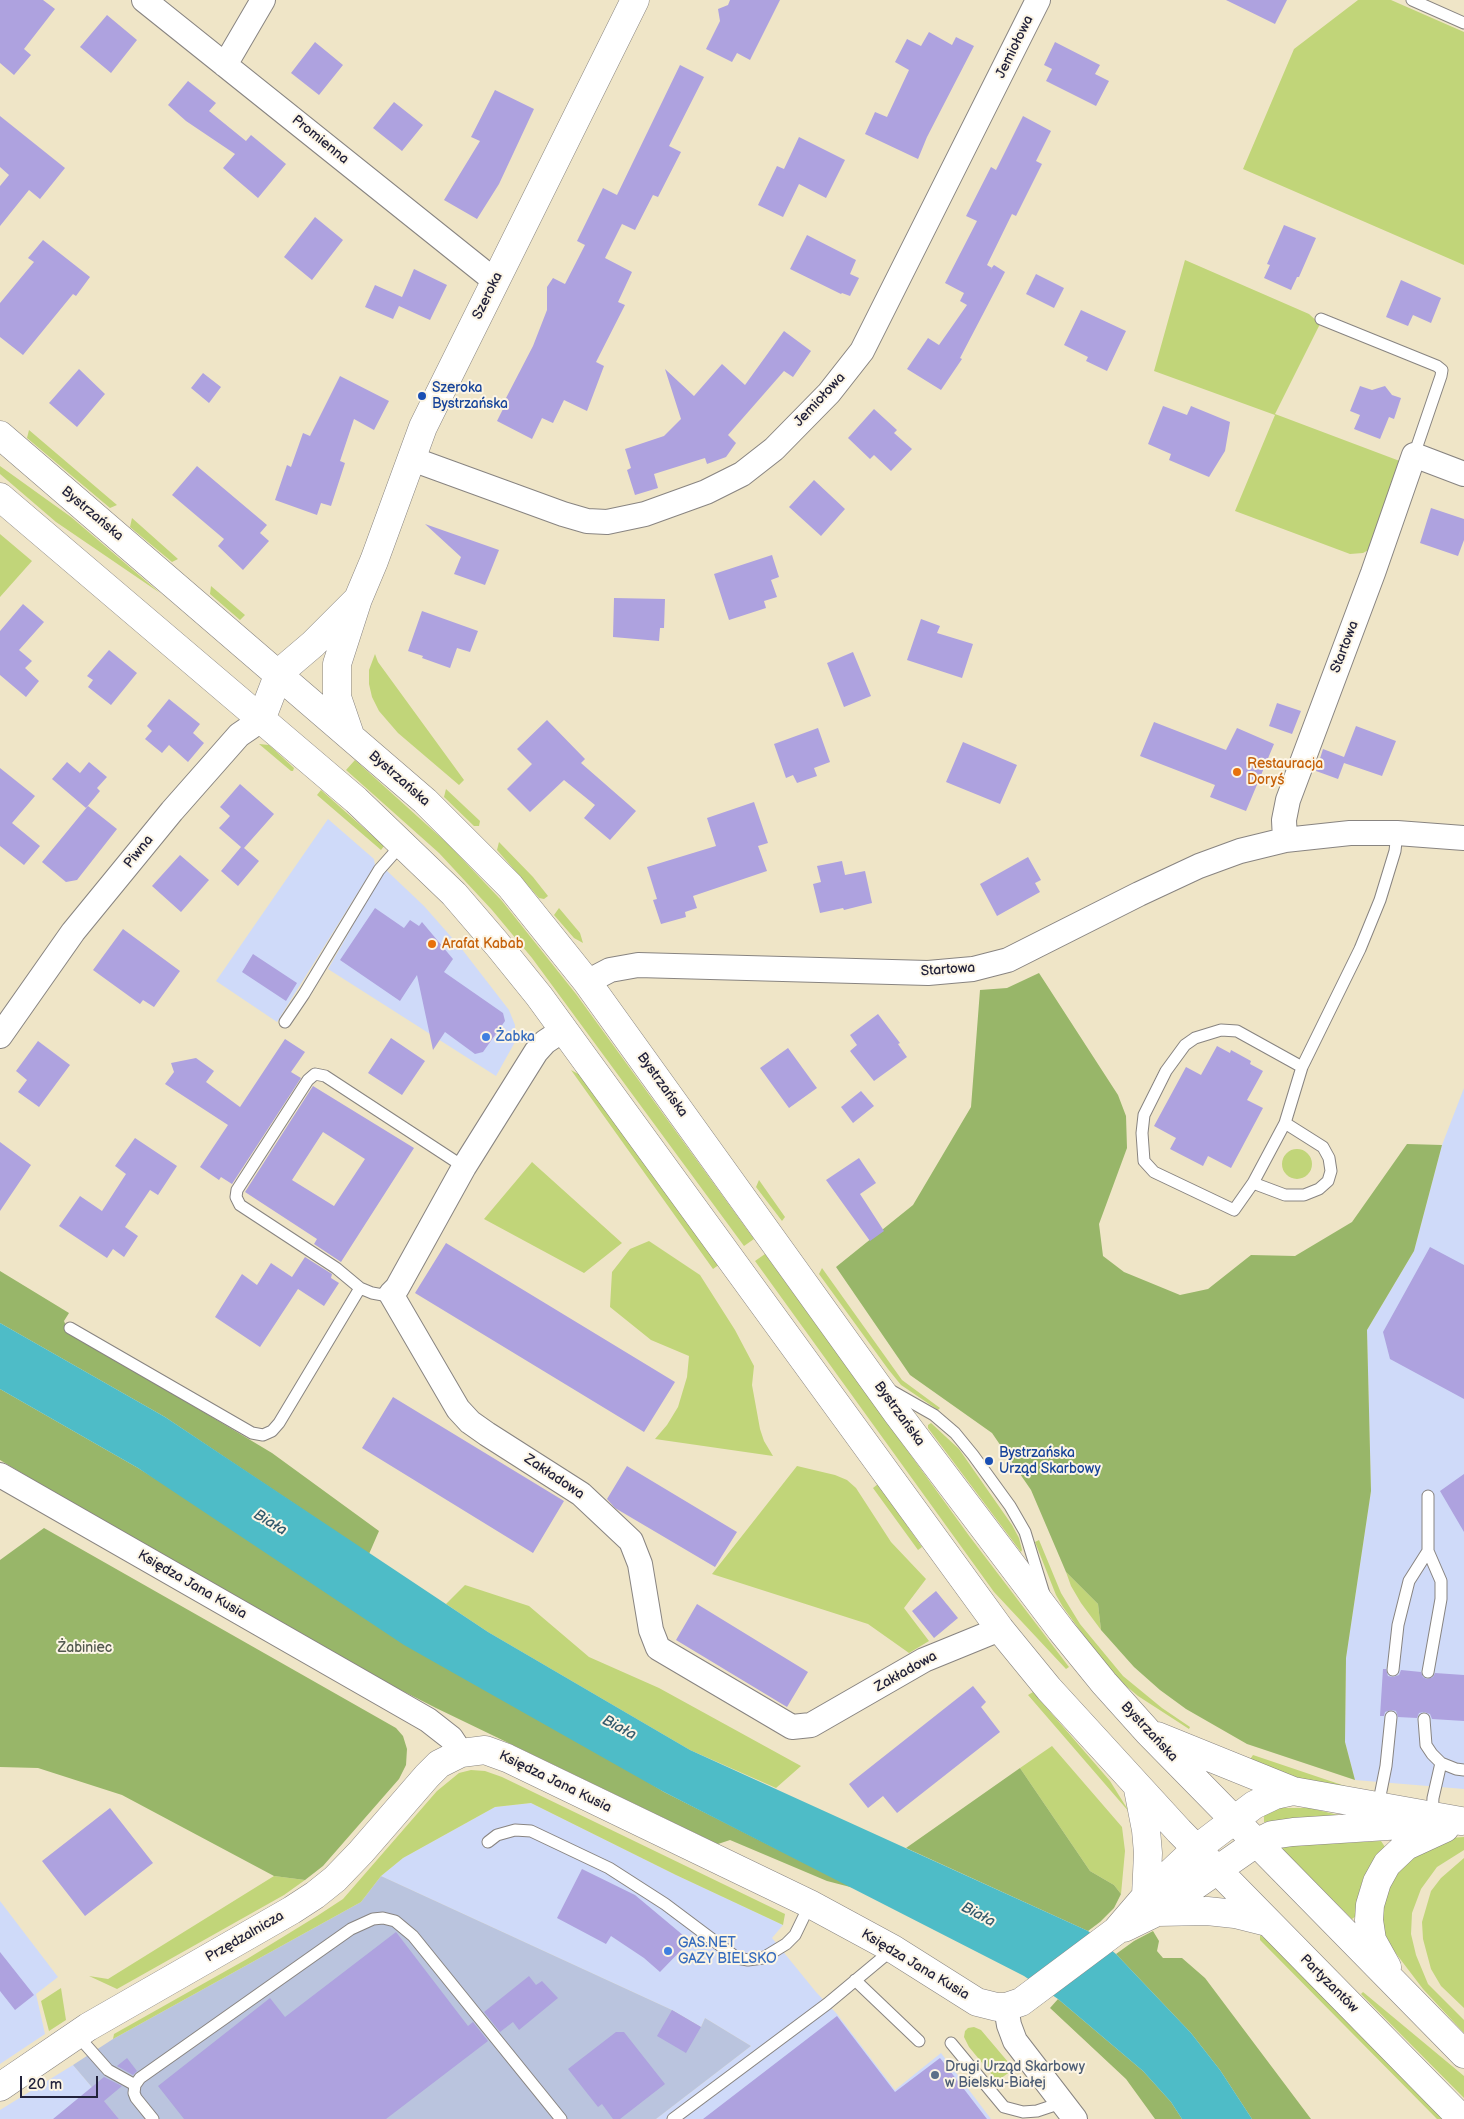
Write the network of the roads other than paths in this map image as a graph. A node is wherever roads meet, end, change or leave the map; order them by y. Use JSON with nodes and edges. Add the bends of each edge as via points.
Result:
{"nodes":[{"id":1,"x":144,"y":0,"type":"edge"},
{"id":2,"x":263,"y":0,"type":"edge"},
{"id":3,"x":635,"y":0,"type":"edge"},
{"id":4,"x":1038,"y":0,"type":"edge"},
{"id":5,"x":1412,"y":0,"type":"edge"},
{"id":6,"x":1464,"y":23,"type":"edge"},
{"id":7,"x":225,"y":65,"type":"junction"},
{"id":8,"x":495,"y":281,"type":"junction"},
{"id":9,"x":1322,"y":319,"type":"dead end"},
{"id":10,"x":0,"y":435,"type":"edge"},
{"id":11,"x":1414,"y":455,"type":"junction"},
{"id":12,"x":412,"y":458,"type":"junction"},
{"id":13,"x":1464,"y":474,"type":"edge"},
{"id":14,"x":0,"y":497,"type":"edge"},
{"id":15,"x":358,"y":599,"type":"junction"},
{"id":16,"x":337,"y":664,"type":"junction"},
{"id":17,"x":279,"y":673,"type":"junction"},
{"id":18,"x":307,"y":698,"type":"junction"},
{"id":19,"x":261,"y":720,"type":"junction"},
{"id":20,"x":350,"y":736,"type":"junction"},
{"id":21,"x":1397,"y":833,"type":"junction"},
{"id":22,"x":1464,"y":838,"type":"edge"},
{"id":23,"x":1285,"y":840,"type":"junction"},
{"id":24,"x":402,"y":844,"type":"junction"},
{"id":25,"x":587,"y":982,"type":"junction"},
{"id":26,"x":285,"y":1022,"type":"dead end"},
{"id":27,"x":564,"y":1030,"type":"junction"},
{"id":28,"x":0,"y":1036,"type":"edge"},
{"id":29,"x":1302,"y":1067,"type":"junction"},
{"id":30,"x":1284,"y":1123,"type":"junction"},
{"id":31,"x":464,"y":1167,"type":"junction"},
{"id":32,"x":1253,"y":1182,"type":"junction"},
{"id":33,"x":360,"y":1288,"type":"junction"},
{"id":34,"x":392,"y":1294,"type":"junction"},
{"id":35,"x":70,"y":1328,"type":"dead end"},
{"id":36,"x":0,"y":1475,"type":"edge"},
{"id":37,"x":1428,"y":1496,"type":"dead end"},
{"id":38,"x":1428,"y":1551,"type":"junction"},
{"id":39,"x":1000,"y":1629,"type":"junction"},
{"id":40,"x":1393,"y":1670,"type":"dead end"},
{"id":41,"x":1428,"y":1672,"type":"dead end"},
{"id":42,"x":1391,"y":1717,"type":"dead end"},
{"id":43,"x":1424,"y":1718,"type":"dead end"},
{"id":44,"x":1148,"y":1732,"type":"junction"},
{"id":45,"x":461,"y":1752,"type":"junction"},
{"id":46,"x":1441,"y":1763,"type":"junction"},
{"id":47,"x":1464,"y":1770,"type":"edge"},
{"id":48,"x":1138,"y":1789,"type":"junction"},
{"id":49,"x":1292,"y":1791,"type":"junction"},
{"id":50,"x":1378,"y":1806,"type":"junction"},
{"id":51,"x":1432,"y":1815,"type":"junction"},
{"id":52,"x":1234,"y":1819,"type":"junction"},
{"id":53,"x":1463,"y":1821,"type":"edge"},
{"id":54,"x":488,"y":1842,"type":"dead end"},
{"id":55,"x":1256,"y":1842,"type":"junction"},
{"id":56,"x":1196,"y":1849,"type":"junction"},
{"id":57,"x":1217,"y":1870,"type":"junction"},
{"id":58,"x":810,"y":1904,"type":"junction"},
{"id":59,"x":1152,"y":1904,"type":"junction"},
{"id":60,"x":1267,"y":1922,"type":"junction"},
{"id":61,"x":893,"y":1949,"type":"junction"},
{"id":62,"x":855,"y":1980,"type":"junction"},
{"id":63,"x":1408,"y":1999,"type":"junction"},
{"id":64,"x":1006,"y":2007,"type":"junction"},
{"id":65,"x":78,"y":2035,"type":"junction"},
{"id":66,"x":919,"y":2041,"type":"dead end"},
{"id":67,"x":951,"y":2043,"type":"dead end"},
{"id":68,"x":1464,"y":2054,"type":"edge"},
{"id":69,"x":135,"y":2085,"type":"junction"},
{"id":70,"x":0,"y":2087,"type":"edge"},
{"id":71,"x":1068,"y":2111,"type":"edge"},
{"id":72,"x":153,"y":2119,"type":"edge"},
{"id":73,"x":561,"y":2119,"type":"edge"},
{"id":74,"x":673,"y":2119,"type":"edge"},
{"id":75,"x":1462,"y":2119,"type":"edge"}],
"edges":[{"from":1,"to":7,"type":"street","name":"Promienna"},
{"from":2,"to":7,"type":"street"},
{"from":3,"to":8,"type":"main road","name":"Szeroka"},
{"from":4,"to":12,"type":"street","name":"Jemiołowa","via":[[862,351],[829,393],[781,442],[742,474],[706,492],[627,519],[607,522],[587,521],[563,514]]},
{"from":5,"to":6,"type":"lane"},
{"from":7,"to":8,"type":"street","name":"Promienna"},
{"from":8,"to":12,"type":"main road","name":"Szeroka"},
{"from":9,"to":11,"type":"lane","via":[[1442,370]]},
{"from":10,"to":17,"type":"main road","name":"Bystrzańska"},
{"from":11,"to":13,"type":"street"},
{"from":11,"to":23,"type":"street","name":"Startowa","via":[[1288,800]]},
{"from":12,"to":15,"type":"main road","name":"Szeroka"},
{"from":14,"to":19,"type":"main road"},
{"from":15,"to":16,"type":"main road","name":"Szeroka"},
{"from":15,"to":17,"type":"main road","name":"Szeroka"},
{"from":16,"to":18,"type":"main road","name":"Szeroka"},
{"from":16,"to":20,"type":"main road","name":"Szeroka","via":[[337,697]]},
{"from":17,"to":18,"type":"main road","name":"Bystrzańska"},
{"from":17,"to":19,"type":"main road"},
{"from":18,"to":19,"type":"main road","name":"Szeroka"},
{"from":18,"to":20,"type":"main road","name":"Bystrzańska"},
{"from":19,"to":24,"type":"main road","via":[[356,800]]},
{"from":19,"to":28,"type":"street","name":"Piwna","via":[[239,736],[166,819],[73,932]]},
{"from":20,"to":25,"type":"main road","name":"Bystrzańska","via":[[425,800],[486,861],[542,924]]},
{"from":21,"to":22,"type":"street","name":"Startowa"},
{"from":21,"to":23,"type":"street","name":"Startowa","via":[[1350,833]]},
{"from":21,"to":29,"type":"lane","via":[[1380,900]]},
{"from":23,"to":25,"type":"street","name":"Startowa","via":[[1199,866],[1008,960],[973,969],[928,973],[638,965],[610,970]]},
{"from":24,"to":26,"type":"lane","via":[[378,870]]},
{"from":24,"to":27,"type":"main road","via":[[454,894]]},
{"from":25,"to":44,"type":"main road","name":"Bystrzańska","via":[[875,1381],[1051,1617]]},
{"from":27,"to":31,"type":"street","via":[[536,1052]]},
{"from":27,"to":39,"type":"main road"},
{"from":29,"to":30,"type":"lane"},
{"from":29,"to":32,"type":"lane","via":[[1237,1031],[1221,1030],[1206,1034],[1185,1044],[1166,1071],[1144,1115],[1142,1152],[1144,1161],[1154,1172],[1234,1210]]},
{"from":30,"to":32,"type":"lane"},
{"from":30,"to":32,"type":"lane","via":[[1323,1147],[1331,1171],[1328,1181],[1304,1196],[1284,1195]]},
{"from":31,"to":33,"type":"lane","via":[[325,1076],[315,1074],[308,1080],[237,1190],[236,1198],[240,1205],[336,1268]]},
{"from":31,"to":34,"type":"street"},
{"from":33,"to":34,"type":"lane","via":[[372,1293]]},
{"from":33,"to":35,"type":"lane","via":[[279,1423],[272,1431],[262,1434],[252,1433]]},
{"from":34,"to":39,"type":"street","name":"Zakładowa","via":[[458,1409],[470,1422],[581,1494],[631,1541],[640,1564],[651,1630],[658,1648],[785,1723],[811,1725],[924,1660]]},
{"from":36,"to":45,"type":"street","name":"Księdza Jana Kusia","via":[[428,1720],[452,1738]]},
{"from":37,"to":38,"type":"lane"},
{"from":38,"to":40,"type":"lane","via":[[1409,1581],[1398,1625]]},
{"from":38,"to":41,"type":"lane","via":[[1440,1581],[1441,1599]]},
{"from":39,"to":48,"type":"main road"},
{"from":42,"to":50,"type":"lane"},
{"from":43,"to":46,"type":"lane","via":[[1426,1745]]},
{"from":44,"to":49,"type":"main road"},
{"from":44,"to":52,"type":"main road","name":"Bystrzańska"},
{"from":45,"to":58,"type":"main road","name":"Księdza Jana Kusia","via":[[485,1750],[496,1753]]},
{"from":45,"to":65,"type":"main road","name":"Przędzalnicza","via":[[439,1764],[361,1852],[315,1895]]},
{"from":46,"to":47,"type":"lane"},
{"from":46,"to":51,"type":"lane"},
{"from":48,"to":56,"type":"main road"},
{"from":48,"to":59,"type":"main road","via":[[1146,1830]]},
{"from":49,"to":50,"type":"main road"},
{"from":49,"to":52,"type":"main road","via":[[1254,1805]]},
{"from":50,"to":51,"type":"main road"},
{"from":51,"to":53,"type":"main road"},
{"from":52,"to":55,"type":"main road"},
{"from":52,"to":56,"type":"main road"},
{"from":53,"to":55,"type":"main road","via":[[1294,1832],[1272,1835]]},
{"from":53,"to":63,"type":"main road","via":[[1406,1846],[1387,1864],[1373,1892],[1369,1920],[1372,1940]]},
{"from":54,"to":58,"type":"lane","via":[[497,1835],[515,1830],[531,1831],[609,1868],[665,1904],[737,1958],[763,1958],[786,1944],[795,1935]]},
{"from":55,"to":57,"type":"main road"},
{"from":55,"to":63,"type":"main road"},
{"from":56,"to":57,"type":"main road","name":"Partyzantów"},
{"from":56,"to":59,"type":"main road"},
{"from":57,"to":59,"type":"main road"},
{"from":57,"to":60,"type":"main road","name":"Partyzantów"},
{"from":58,"to":61,"type":"main road","name":"Księdza Jana Kusia"},
{"from":59,"to":60,"type":"main road","via":[[1235,1914]]},
{"from":59,"to":64,"type":"main road","via":[[1021,2002]]},
{"from":60,"to":75,"type":"main road","name":"Partyzantów"},
{"from":61,"to":62,"type":"lane"},
{"from":61,"to":64,"type":"main road","name":"Księdza Jana Kusia","via":[[976,2002]]},
{"from":62,"to":66,"type":"lane"},
{"from":62,"to":74,"type":"lane"},
{"from":63,"to":68,"type":"main road"},
{"from":64,"to":71,"type":"street","via":[[1014,2041]]},
{"from":65,"to":69,"type":"lane","via":[[108,2070]]},
{"from":65,"to":70,"type":"main road","name":"Przędzalnicza"},
{"from":67,"to":71,"type":"lane","via":[[1004,2107],[1023,2112]]},
{"from":69,"to":72,"type":"lane","via":[[136,2098]]},
{"from":69,"to":73,"type":"lane","via":[[140,2078],[351,1930],[373,1919],[383,1918],[395,1921],[413,1936]]}]}
